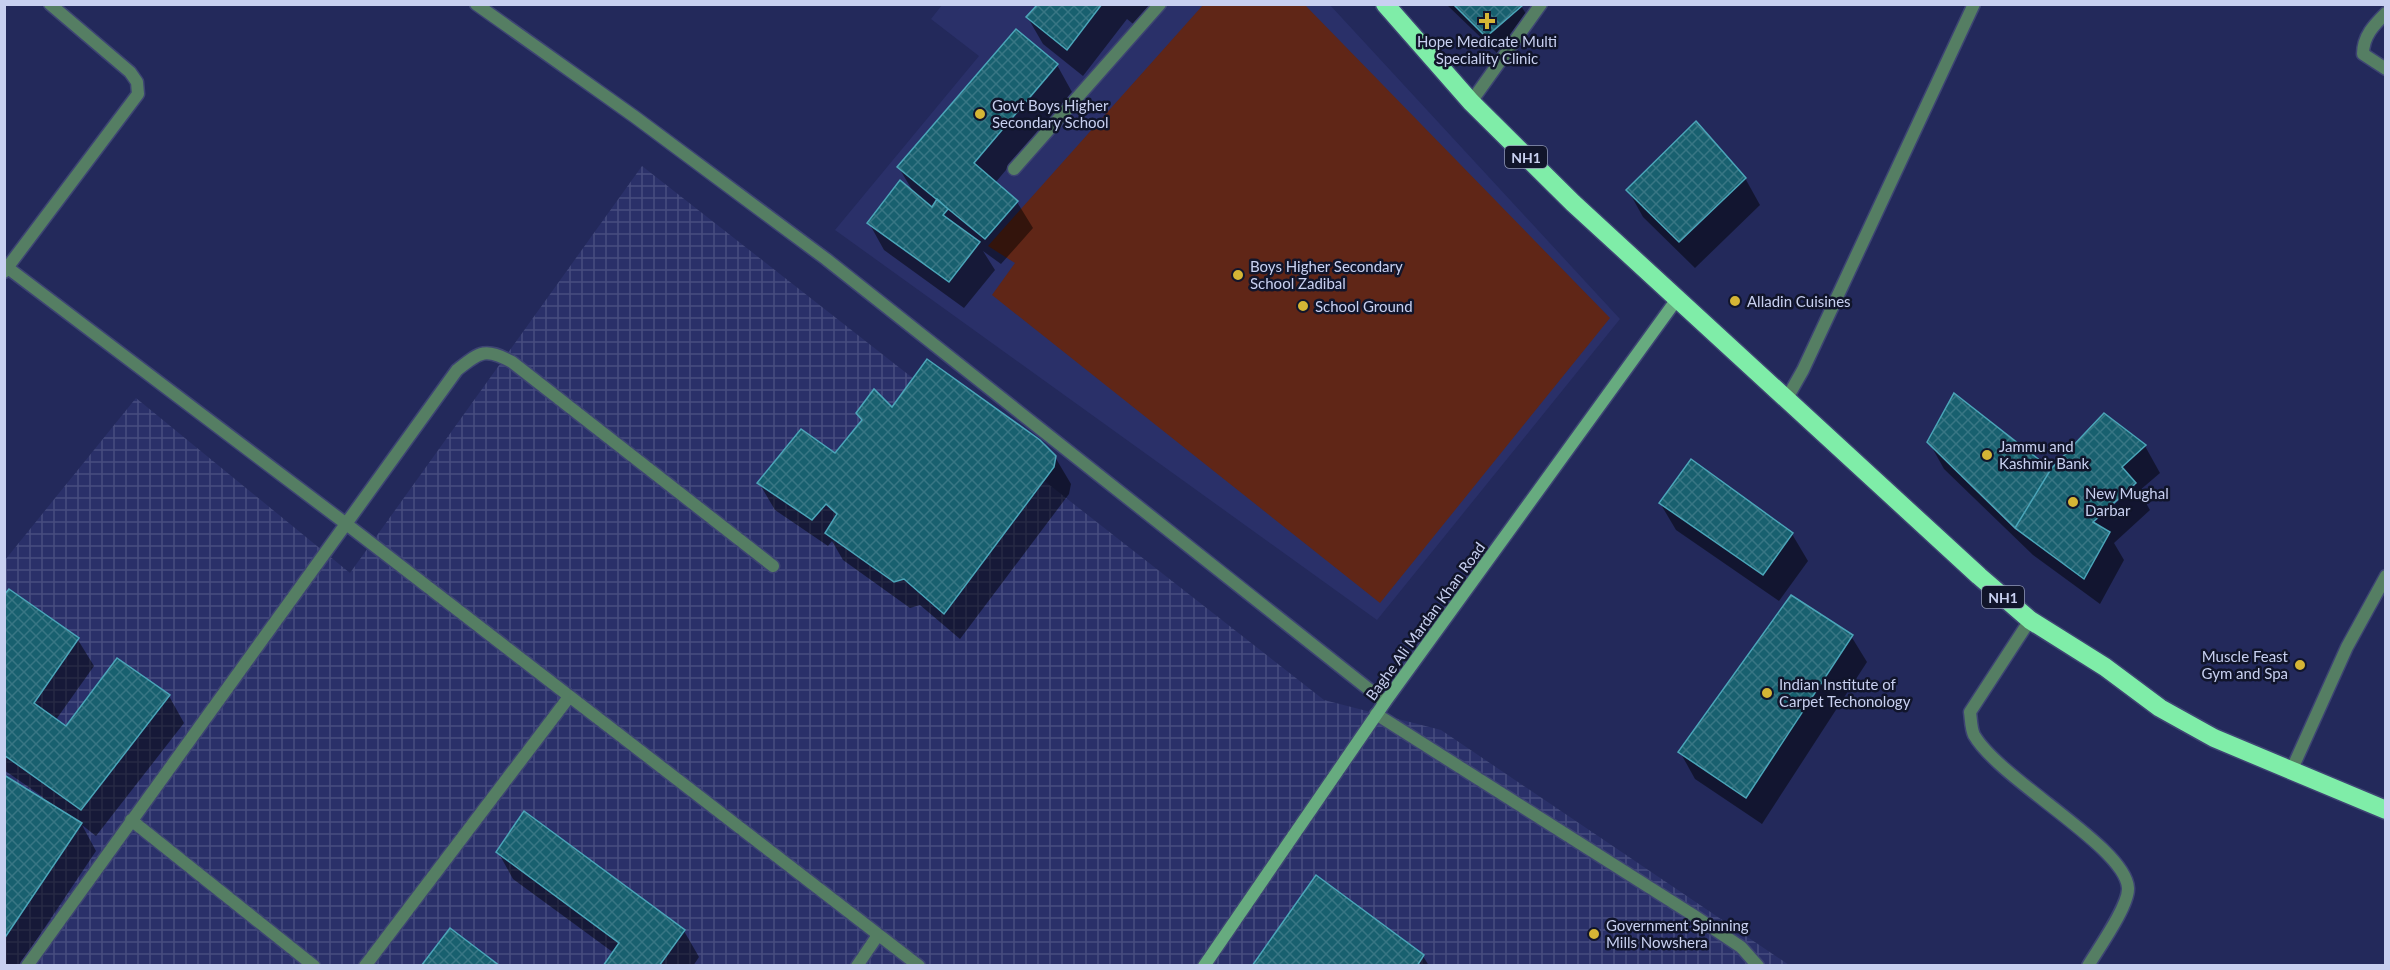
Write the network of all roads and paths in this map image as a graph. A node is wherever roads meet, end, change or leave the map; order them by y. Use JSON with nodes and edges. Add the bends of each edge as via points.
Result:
{"nodes":[{"id":1,"x":50,"y":4,"type":"edge"},
{"id":2,"x":476,"y":4,"type":"edge"},
{"id":3,"x":1160,"y":4,"type":"edge"},
{"id":4,"x":1385,"y":4,"type":"edge"},
{"id":5,"x":1541,"y":4,"type":"edge"},
{"id":6,"x":1974,"y":4,"type":"edge"},
{"id":7,"x":2385,"y":13,"type":"edge"},
{"id":8,"x":2385,"y":69,"type":"edge"},
{"id":9,"x":1471,"y":102,"type":"junction"},
{"id":10,"x":1014,"y":169,"type":"dead end"},
{"id":11,"x":6,"y":268,"type":"edge"},
{"id":12,"x":1677,"y":298,"type":"junction"},
{"id":13,"x":1786,"y":400,"type":"junction"},
{"id":14,"x":345,"y":523,"type":"junction"},
{"id":15,"x":772,"y":566,"type":"dead end"},
{"id":16,"x":2385,"y":576,"type":"edge"},
{"id":17,"x":2030,"y":620,"type":"junction"},
{"id":18,"x":569,"y":697,"type":"junction"},
{"id":19,"x":1385,"y":702,"type":"junction"},
{"id":20,"x":1376,"y":714,"type":"junction"},
{"id":21,"x":2292,"y":769,"type":"junction"},
{"id":22,"x":2385,"y":810,"type":"edge"},
{"id":23,"x":131,"y":820,"type":"junction"},
{"id":24,"x":878,"y":935,"type":"junction"},
{"id":25,"x":27,"y":966,"type":"edge"},
{"id":26,"x":314,"y":966,"type":"edge"},
{"id":27,"x":364,"y":966,"type":"edge"},
{"id":28,"x":857,"y":966,"type":"edge"},
{"id":29,"x":919,"y":966,"type":"edge"},
{"id":30,"x":1204,"y":966,"type":"edge"},
{"id":31,"x":1758,"y":966,"type":"edge"},
{"id":32,"x":2088,"y":966,"type":"edge"}],
"edges":[{"from":1,"to":11,"type":"street","via":[[130,72],[137,82],[138,94]]},
{"from":2,"to":19,"type":"street","via":[[826,260]]},
{"from":3,"to":10,"type":"street"},
{"from":4,"to":9,"type":"highway","number":"NH1"},
{"from":5,"to":9,"type":"street"},
{"from":6,"to":13,"type":"street"},
{"from":7,"to":8,"type":"street","via":[[2363,44],[2363,54]]},
{"from":9,"to":12,"type":"highway","number":"NH1"},
{"from":11,"to":14,"type":"street"},
{"from":12,"to":13,"type":"highway","number":"NH1"},
{"from":12,"to":19,"type":"main road","name":"Baghe Ali Mardan Khan Road"},
{"from":13,"to":17,"type":"highway","number":"NH1"},
{"from":14,"to":15,"type":"street","via":[[457,370],[477,354],[495,353],[512,362]]},
{"from":14,"to":18,"type":"street"},
{"from":14,"to":23,"type":"street"},
{"from":16,"to":21,"type":"street","via":[[2347,646]]},
{"from":17,"to":21,"type":"highway","number":"NH1","via":[[2160,708],[2214,738]]},
{"from":17,"to":32,"type":"street","via":[[1970,712],[1973,733],[1998,764],[2122,869],[2128,889],[2120,913]]},
{"from":18,"to":24,"type":"street"},
{"from":18,"to":27,"type":"street"},
{"from":19,"to":20,"type":"main road","name":"Baghe Ali Mardan Khan Road"},
{"from":20,"to":30,"type":"main road","name":"Baghe Ali Mardan Khan Road"},
{"from":20,"to":31,"type":"street","via":[[1693,915],[1741,947]]},
{"from":21,"to":22,"type":"highway","number":"NH1"},
{"from":23,"to":25,"type":"street"},
{"from":23,"to":26,"type":"street"},
{"from":24,"to":28,"type":"street"},
{"from":24,"to":29,"type":"street"}]}
